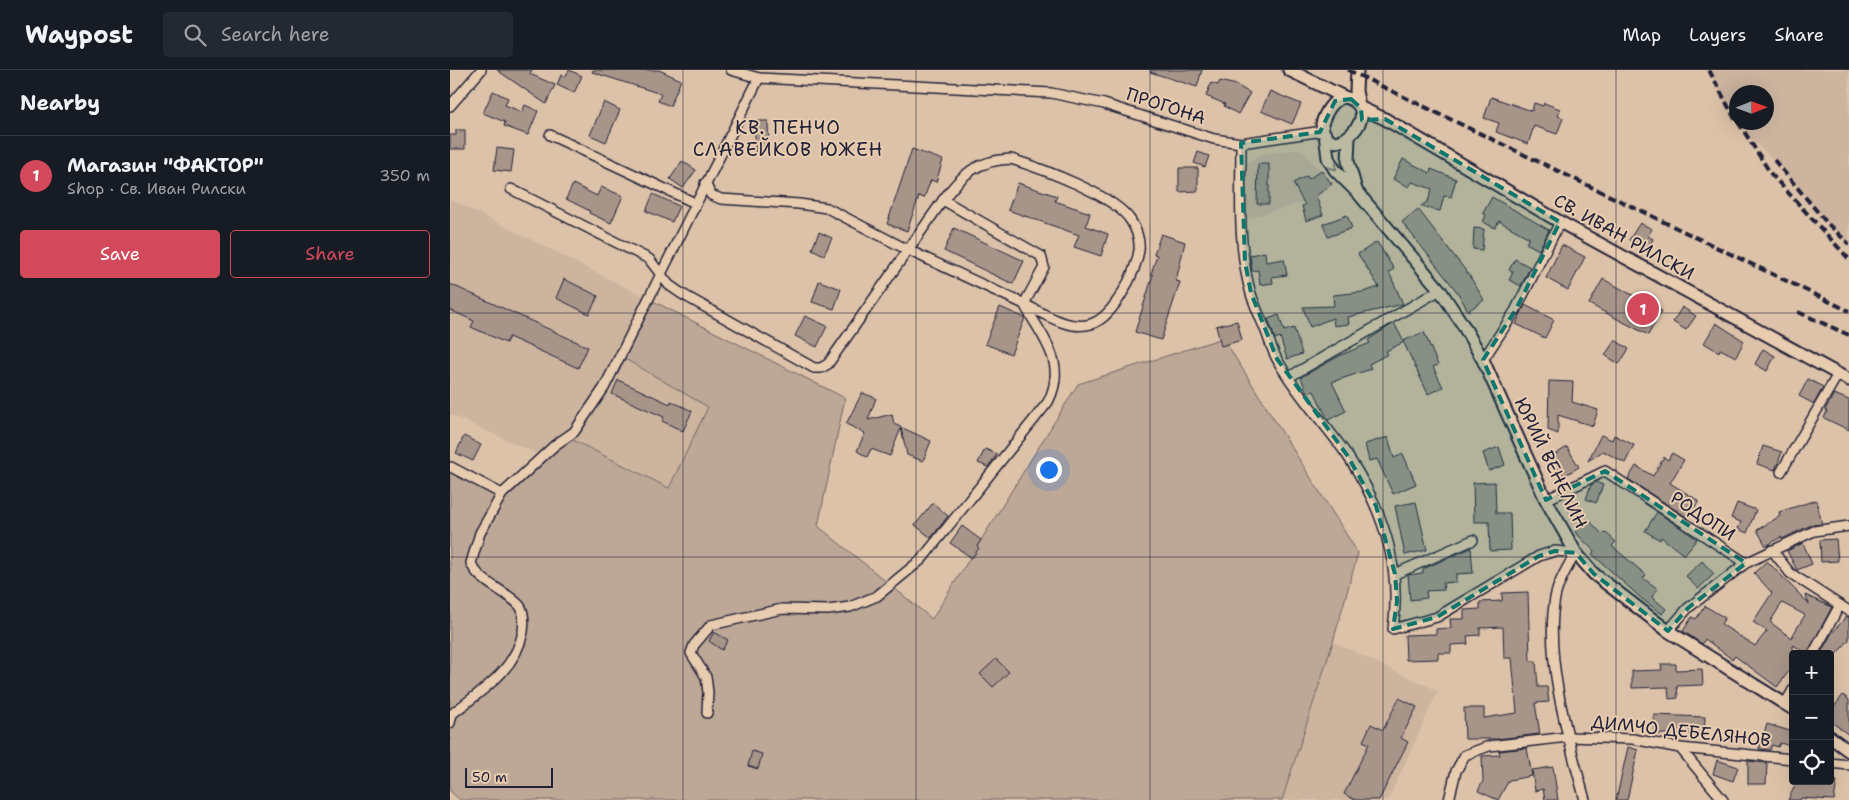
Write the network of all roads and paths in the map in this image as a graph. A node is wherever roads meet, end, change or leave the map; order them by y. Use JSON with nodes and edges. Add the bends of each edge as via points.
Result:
{"nodes":[{"id":1,"x":481,"y":70,"type":"edge"},
{"id":2,"x":731,"y":70,"type":"edge"},
{"id":3,"x":1289,"y":70,"type":"edge"},
{"id":4,"x":1357,"y":70,"type":"edge"},
{"id":5,"x":759,"y":78,"type":"junction"},
{"id":6,"x":1356,"y":84,"type":"junction"},
{"id":7,"x":1321,"y":87,"type":"junction"},
{"id":8,"x":1346,"y":98,"type":"junction"},
{"id":9,"x":1332,"y":104,"type":"junction"},
{"id":10,"x":450,"y":106,"type":"edge"},
{"id":11,"x":1360,"y":106,"type":"junction"},
{"id":12,"x":1385,"y":119,"type":"junction"},
{"id":13,"x":1359,"y":121,"type":"junction"},
{"id":14,"x":1324,"y":133,"type":"junction"},
{"id":15,"x":550,"y":135,"type":"dead end"},
{"id":16,"x":1349,"y":138,"type":"junction"},
{"id":17,"x":1241,"y":143,"type":"junction"},
{"id":18,"x":705,"y":183,"type":"junction"},
{"id":19,"x":511,"y":189,"type":"dead end"},
{"id":20,"x":1358,"y":194,"type":"junction"},
{"id":21,"x":943,"y":200,"type":"junction"},
{"id":22,"x":695,"y":203,"type":"junction"},
{"id":23,"x":1560,"y":222,"type":"junction"},
{"id":24,"x":908,"y":250,"type":"junction"},
{"id":25,"x":662,"y":275,"type":"junction"},
{"id":26,"x":1440,"y":290,"type":"junction"},
{"id":27,"x":1024,"y":304,"type":"junction"},
{"id":28,"x":1483,"y":360,"type":"junction"},
{"id":29,"x":1838,"y":374,"type":"junction"},
{"id":30,"x":1288,"y":377,"type":"junction"},
{"id":31,"x":1849,"y":380,"type":"edge"},
{"id":32,"x":451,"y":467,"type":"edge"},
{"id":33,"x":1781,"y":472,"type":"dead end"},
{"id":34,"x":502,"y":494,"type":"junction"},
{"id":35,"x":1546,"y":500,"type":"junction"},
{"id":36,"x":1849,"y":526,"type":"edge"},
{"id":37,"x":1473,"y":540,"type":"dead end"},
{"id":38,"x":1772,"y":550,"type":"junction"},
{"id":39,"x":1576,"y":553,"type":"junction"},
{"id":40,"x":1746,"y":562,"type":"junction"},
{"id":41,"x":1395,"y":574,"type":"junction"},
{"id":42,"x":1840,"y":606,"type":"junction"},
{"id":43,"x":1849,"y":611,"type":"edge"},
{"id":44,"x":1668,"y":631,"type":"junction"},
{"id":45,"x":1815,"y":650,"type":"edge"},
{"id":46,"x":1789,"y":707,"type":"edge"},
{"id":47,"x":707,"y":713,"type":"dead end"},
{"id":48,"x":450,"y":723,"type":"edge"},
{"id":49,"x":1568,"y":737,"type":"junction"},
{"id":50,"x":1834,"y":740,"type":"edge"},
{"id":51,"x":1680,"y":748,"type":"junction"},
{"id":52,"x":1849,"y":751,"type":"edge"},
{"id":53,"x":1789,"y":759,"type":"edge"},
{"id":54,"x":1834,"y":763,"type":"edge"},
{"id":55,"x":1849,"y":765,"type":"edge"},
{"id":56,"x":1449,"y":800,"type":"edge"},
{"id":57,"x":1585,"y":800,"type":"edge"},
{"id":58,"x":1723,"y":800,"type":"edge"}],
"edges":[{"from":1,"to":10,"type":"street"},
{"from":2,"to":5,"type":"street","name":"ПРОГОНА"},
{"from":3,"to":7,"type":"street"},
{"from":4,"to":6,"type":"street"},
{"from":5,"to":17,"type":"street","name":"ПРОГОНА","via":[[1050,93],[1104,104],[1214,139]]},
{"from":5,"to":18,"type":"street"},
{"from":6,"to":8,"type":"street"},
{"from":6,"to":11,"type":"street"},
{"from":7,"to":8,"type":"street"},
{"from":7,"to":9,"type":"street"},
{"from":8,"to":9,"type":"street","via":[[1338,98]]},
{"from":8,"to":11,"type":"street"},
{"from":9,"to":14,"type":"street","via":[[1323,119]]},
{"from":11,"to":12,"type":"street","name":"СВ. ИВАН РИЛСКИ"},
{"from":11,"to":13,"type":"street"},
{"from":12,"to":13,"type":"street"},
{"from":12,"to":23,"type":"street","name":"СВ. ИВАН РИЛСКИ"},
{"from":13,"to":16,"type":"street"},
{"from":14,"to":16,"type":"street","via":[[1338,142]]},
{"from":14,"to":17,"type":"street","name":"ПРОГОНА"},
{"from":14,"to":20,"type":"street","name":"ЮРИЙ ВЕНЕЛИН","one_way":true,"via":[[1331,165]]},
{"from":15,"to":22,"type":"street"},
{"from":16,"to":20,"type":"street","name":"ЮРИЙ ВЕНЕЛИН","via":[[1348,161]]},
{"from":17,"to":30,"type":"street","via":[[1242,222],[1251,293],[1277,360]]},
{"from":18,"to":22,"type":"street"},
{"from":18,"to":24,"type":"street","via":[[710,195],[722,199],[827,208]]},
{"from":19,"to":25,"type":"street","via":[[649,259]]},
{"from":20,"to":26,"type":"street","name":"ЮРИЙ ВЕНЕЛИН"},
{"from":21,"to":24,"type":"street"},
{"from":21,"to":27,"type":"street","via":[[1041,256],[1044,267]]},
{"from":21,"to":27,"type":"street","via":[[956,183],[980,164],[1011,159],[1108,200],[1130,220],[1139,248],[1136,265],[1114,307],[1103,317],[1091,324],[1064,323]]},
{"from":22,"to":25,"type":"street"},
{"from":23,"to":28,"type":"street","via":[[1515,312]]},
{"from":23,"to":29,"type":"street","name":"СВ. ИВАН РИЛСКИ"},
{"from":24,"to":25,"type":"street","via":[[828,364],[821,368],[814,368],[682,294]]},
{"from":24,"to":27,"type":"street"},
{"from":25,"to":34,"type":"street","via":[[604,388],[585,418],[574,432],[555,445]]},
{"from":26,"to":28,"type":"street","name":"ЮРИЙ ВЕНЕЛИН"},
{"from":26,"to":30,"type":"street"},
{"from":27,"to":47,"type":"street","via":[[1056,363],[1056,386],[1048,402],[922,559],[877,596],[850,607],[782,609],[711,626],[694,644],[692,652],[706,678]]},
{"from":28,"to":35,"type":"street","name":"ЮРИЙ ВЕНЕЛИН"},
{"from":29,"to":31,"type":"street","name":"СВ. ИВАН РИЛСКИ"},
{"from":29,"to":33,"type":"street"},
{"from":30,"to":41,"type":"street","via":[[1364,481],[1383,524]]},
{"from":32,"to":34,"type":"street"},
{"from":34,"to":48,"type":"street","via":[[480,533],[471,562],[477,572],[520,606],[524,617],[519,649],[512,662],[495,679],[452,714]]},
{"from":35,"to":39,"type":"street","name":"ЮРИЙ ВЕНЕЛИН"},
{"from":35,"to":40,"type":"street","name":"РОДОПИ","via":[[1605,471]]},
{"from":36,"to":38,"type":"street","name":"РОДОПИ","via":[[1814,530]]},
{"from":37,"to":41,"type":"street"},
{"from":38,"to":40,"type":"street","name":"РОДОПИ"},
{"from":38,"to":42,"type":"street","via":[[1790,573]]},
{"from":39,"to":41,"type":"street","via":[[1555,551],[1539,556],[1437,616],[1393,630],[1397,601]]},
{"from":39,"to":44,"type":"street","name":"ЮРИЙ ВЕНЕЛИН","via":[[1594,574]]},
{"from":39,"to":49,"type":"street","via":[[1565,570],[1555,597],[1553,628]]},
{"from":40,"to":44,"type":"street","via":[[1688,608]]},
{"from":42,"to":43,"type":"street"},
{"from":42,"to":45,"type":"street"},
{"from":44,"to":46,"type":"street","name":"ЮРИЙ ВЕНЕЛИН"},
{"from":49,"to":51,"type":"street","name":"ДИМЧО ДЕБЕЛЯНОВ","via":[[1633,739]]},
{"from":49,"to":56,"type":"street","name":"ДИМЧО ДЕБЕЛЯНОВ","via":[[1489,746],[1466,755],[1456,770]]},
{"from":49,"to":57,"type":"street"},
{"from":50,"to":52,"type":"street"},
{"from":51,"to":53,"type":"street","name":"ДИМЧО ДЕБЕЛЯНОВ"},
{"from":51,"to":58,"type":"street"},
{"from":54,"to":55,"type":"street"}]}
